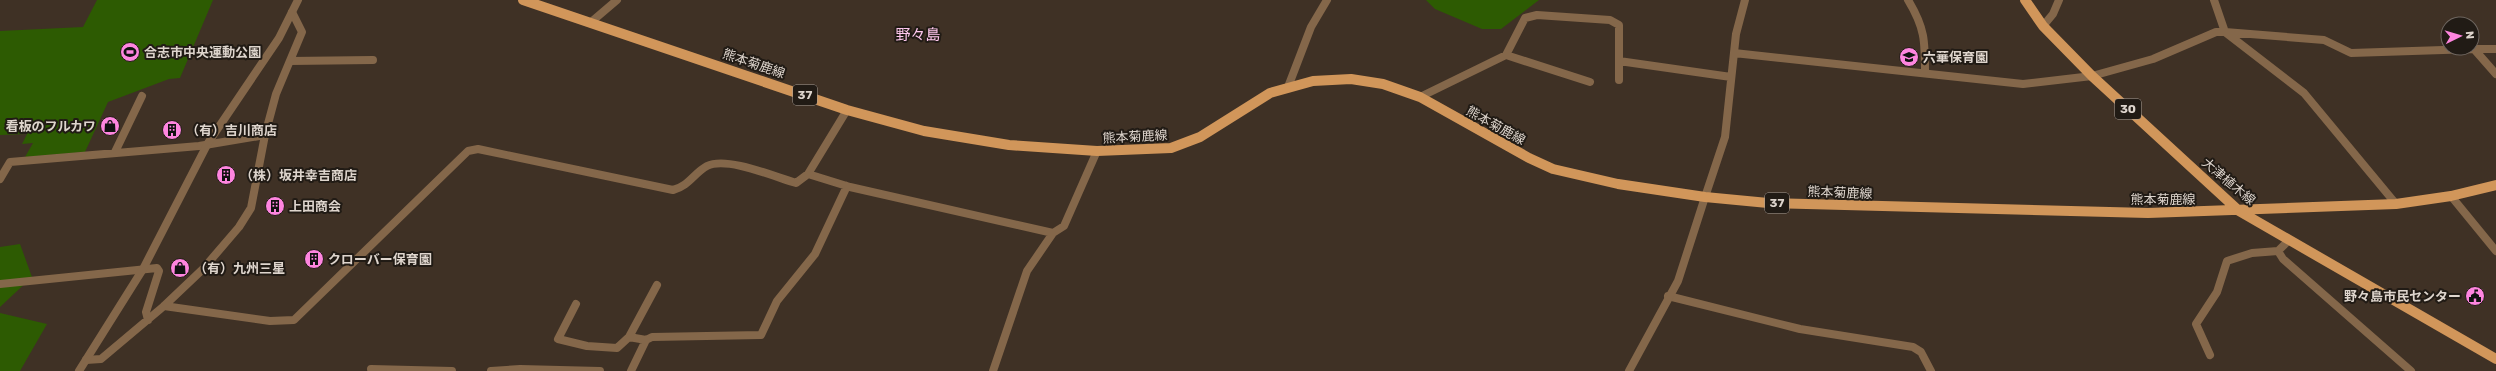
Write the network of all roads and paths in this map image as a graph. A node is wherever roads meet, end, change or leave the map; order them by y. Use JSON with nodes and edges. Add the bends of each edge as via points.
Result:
{"nodes":[{"id":1,"x":298,"y":0,"type":"edge"},
{"id":2,"x":523,"y":0,"type":"edge"},
{"id":3,"x":617,"y":0,"type":"edge"},
{"id":4,"x":1327,"y":0,"type":"edge"},
{"id":5,"x":1745,"y":0,"type":"edge"},
{"id":6,"x":1908,"y":0,"type":"edge"},
{"id":7,"x":2025,"y":0,"type":"edge"},
{"id":8,"x":2058,"y":0,"type":"edge"},
{"id":9,"x":2214,"y":0,"type":"edge"},
{"id":10,"x":292,"y":12,"type":"junction"},
{"id":11,"x":590,"y":23,"type":"junction"},
{"id":12,"x":2043,"y":26,"type":"junction"},
{"id":13,"x":2225,"y":32,"type":"junction"},
{"id":14,"x":2480,"y":49,"type":"edge"},
{"id":15,"x":2496,"y":49,"type":"edge"},
{"id":16,"x":2440,"y":50,"type":"edge"},
{"id":17,"x":1734,"y":54,"type":"junction"},
{"id":18,"x":1506,"y":55,"type":"junction"},
{"id":19,"x":2480,"y":56,"type":"edge"},
{"id":20,"x":373,"y":60,"type":"dead end"},
{"id":21,"x":290,"y":61,"type":"junction"},
{"id":22,"x":1619,"y":61,"type":"junction"},
{"id":23,"x":1925,"y":73,"type":"junction"},
{"id":24,"x":2496,"y":74,"type":"edge"},
{"id":25,"x":2092,"y":76,"type":"junction"},
{"id":26,"x":1731,"y":77,"type":"junction"},
{"id":27,"x":1619,"y":80,"type":"dead end"},
{"id":28,"x":1590,"y":82,"type":"dead end"},
{"id":29,"x":1288,"y":87,"type":"junction"},
{"id":30,"x":142,"y":96,"type":"dead end"},
{"id":31,"x":1420,"y":97,"type":"junction"},
{"id":32,"x":847,"y":110,"type":"junction"},
{"id":33,"x":265,"y":135,"type":"junction"},
{"id":34,"x":208,"y":143,"type":"junction"},
{"id":35,"x":1097,"y":151,"type":"junction"},
{"id":36,"x":115,"y":152,"type":"junction"},
{"id":37,"x":808,"y":174,"type":"junction"},
{"id":38,"x":0,"y":179,"type":"edge"},
{"id":39,"x":2496,"y":185,"type":"edge"},
{"id":40,"x":847,"y":186,"type":"junction"},
{"id":41,"x":2451,"y":196,"type":"junction"},
{"id":42,"x":1705,"y":197,"type":"junction"},
{"id":43,"x":2396,"y":204,"type":"junction"},
{"id":44,"x":2239,"y":211,"type":"junction"},
{"id":45,"x":1053,"y":233,"type":"junction"},
{"id":46,"x":2289,"y":240,"type":"junction"},
{"id":47,"x":2278,"y":251,"type":"junction"},
{"id":48,"x":2496,"y":251,"type":"edge"},
{"id":49,"x":142,"y":269,"type":"junction"},
{"id":50,"x":0,"y":284,"type":"edge"},
{"id":51,"x":657,"y":285,"type":"dead end"},
{"id":52,"x":1668,"y":296,"type":"junction"},
{"id":53,"x":576,"y":304,"type":"dead end"},
{"id":54,"x":164,"y":306,"type":"junction"},
{"id":55,"x":148,"y":320,"type":"junction"},
{"id":56,"x":629,"y":337,"type":"junction"},
{"id":57,"x":646,"y":340,"type":"junction"},
{"id":58,"x":2210,"y":355,"type":"dead end"},
{"id":59,"x":2496,"y":359,"type":"edge"},
{"id":60,"x":86,"y":360,"type":"junction"},
{"id":61,"x":371,"y":368,"type":"dead end"},
{"id":62,"x":1631,"y":369,"type":"edge"},
{"id":63,"x":79,"y":371,"type":"edge"},
{"id":64,"x":452,"y":371,"type":"edge"},
{"id":65,"x":491,"y":371,"type":"edge"},
{"id":66,"x":600,"y":371,"type":"edge"},
{"id":67,"x":631,"y":371,"type":"edge"},
{"id":68,"x":992,"y":371,"type":"edge"},
{"id":69,"x":1931,"y":371,"type":"edge"},
{"id":70,"x":2411,"y":371,"type":"edge"}],
"edges":[{"from":1,"to":10,"type":"street"},
{"from":2,"to":11,"type":"main road","name":"熊本菊鹿線","number":"37"},
{"from":3,"to":11,"type":"street"},
{"from":4,"to":29,"type":"street","via":[[1311,28]]},
{"from":5,"to":17,"type":"street","via":[[1737,27]]},
{"from":6,"to":23,"type":"street","via":[[1921,21]]},
{"from":7,"to":12,"type":"main road","name":"大津植木線","number":"30"},
{"from":8,"to":12,"type":"street","via":[[2053,14]]},
{"from":9,"to":13,"type":"street"},
{"from":10,"to":21,"type":"street","via":[[302,32]]},
{"from":10,"to":34,"type":"street","via":[[262,65]]},
{"from":11,"to":32,"type":"main road","name":"熊本菊鹿線","number":"37"},
{"from":12,"to":25,"type":"main road","name":"大津植木線","number":"30"},
{"from":13,"to":16,"type":"street","via":[[2324,40],[2351,53]]},
{"from":13,"to":25,"type":"street","via":[[2216,32],[2153,59]]},
{"from":13,"to":43,"type":"street","via":[[2304,93]]},
{"from":14,"to":15,"type":"street"},
{"from":17,"to":23,"type":"street"},
{"from":17,"to":26,"type":"street"},
{"from":18,"to":22,"type":"street","via":[[1525,18],[1537,15],[1610,20],[1618,23]]},
{"from":18,"to":28,"type":"street"},
{"from":18,"to":31,"type":"street"},
{"from":19,"to":24,"type":"street"},
{"from":20,"to":21,"type":"street"},
{"from":21,"to":33,"type":"street","via":[[276,94]]},
{"from":22,"to":26,"type":"street"},
{"from":22,"to":27,"type":"street"},
{"from":23,"to":25,"type":"street","via":[[2024,84]]},
{"from":25,"to":44,"type":"main road","name":"大津植木線","number":"30"},
{"from":26,"to":42,"type":"street","via":[[1725,137]]},
{"from":29,"to":31,"type":"main road","name":"熊本菊鹿線","number":"37","via":[[1313,81],[1351,79],[1383,84]]},
{"from":29,"to":35,"type":"main road","name":"熊本菊鹿線","number":"37","via":[[1256,101],[1200,137],[1171,148]]},
{"from":30,"to":36,"type":"street"},
{"from":31,"to":42,"type":"main road","name":"熊本菊鹿線","number":"37","via":[[1510,148],[1553,169],[1618,184]]},
{"from":32,"to":35,"type":"main road","name":"熊本菊鹿線","number":"37","via":[[924,131],[969,139],[1009,145]]},
{"from":32,"to":37,"type":"street"},
{"from":33,"to":34,"type":"street"},
{"from":33,"to":54,"type":"street","via":[[251,208],[239,227],[203,269]]},
{"from":34,"to":36,"type":"street","via":[[199,146]]},
{"from":34,"to":49,"type":"street"},
{"from":35,"to":45,"type":"street","via":[[1064,226]]},
{"from":36,"to":38,"type":"street","via":[[10,162]]},
{"from":37,"to":40,"type":"street"},
{"from":37,"to":54,"type":"street","via":[[800,182],[792,182],[718,162],[707,164],[686,186],[672,190],[478,149],[468,151],[294,320],[270,321]]},
{"from":39,"to":41,"type":"main road","name":"熊本菊鹿線","number":"37"},
{"from":40,"to":45,"type":"street"},
{"from":40,"to":57,"type":"street","via":[[815,254],[777,300],[761,335],[652,337]]},
{"from":41,"to":43,"type":"main road","name":"熊本菊鹿線","number":"37"},
{"from":41,"to":48,"type":"street"},
{"from":42,"to":44,"type":"main road","name":"熊本菊鹿線","number":"37","via":[[1768,203],[1905,207],[2148,213]]},
{"from":42,"to":52,"type":"street","via":[[1686,260],[1678,281]]},
{"from":43,"to":44,"type":"main road","name":"熊本菊鹿線","number":"37"},
{"from":44,"to":46,"type":"main road","name":"大津植木線","number":"30"},
{"from":45,"to":68,"type":"street","via":[[1027,271]]},
{"from":46,"to":47,"type":"street"},
{"from":46,"to":59,"type":"main road","name":"大津植木線","number":"30"},
{"from":47,"to":58,"type":"street","via":[[2264,250],[2236,256],[2227,261],[2217,292],[2196,324]]},
{"from":47,"to":70,"type":"street","via":[[2283,259]]},
{"from":49,"to":50,"type":"street"},
{"from":49,"to":55,"type":"street","via":[[157,268],[159,271],[146,312]]},
{"from":49,"to":60,"type":"street"},
{"from":51,"to":56,"type":"street"},
{"from":52,"to":62,"type":"street"},
{"from":52,"to":69,"type":"street","via":[[1800,329],[1913,347],[1922,352]]},
{"from":53,"to":56,"type":"street","via":[[558,339],[587,346],[617,348]]},
{"from":54,"to":55,"type":"street"},
{"from":55,"to":60,"type":"street","via":[[101,360]]},
{"from":56,"to":57,"type":"street"},
{"from":57,"to":67,"type":"street"},
{"from":60,"to":63,"type":"street"},
{"from":61,"to":64,"type":"street"},
{"from":65,"to":66,"type":"street"}]}
